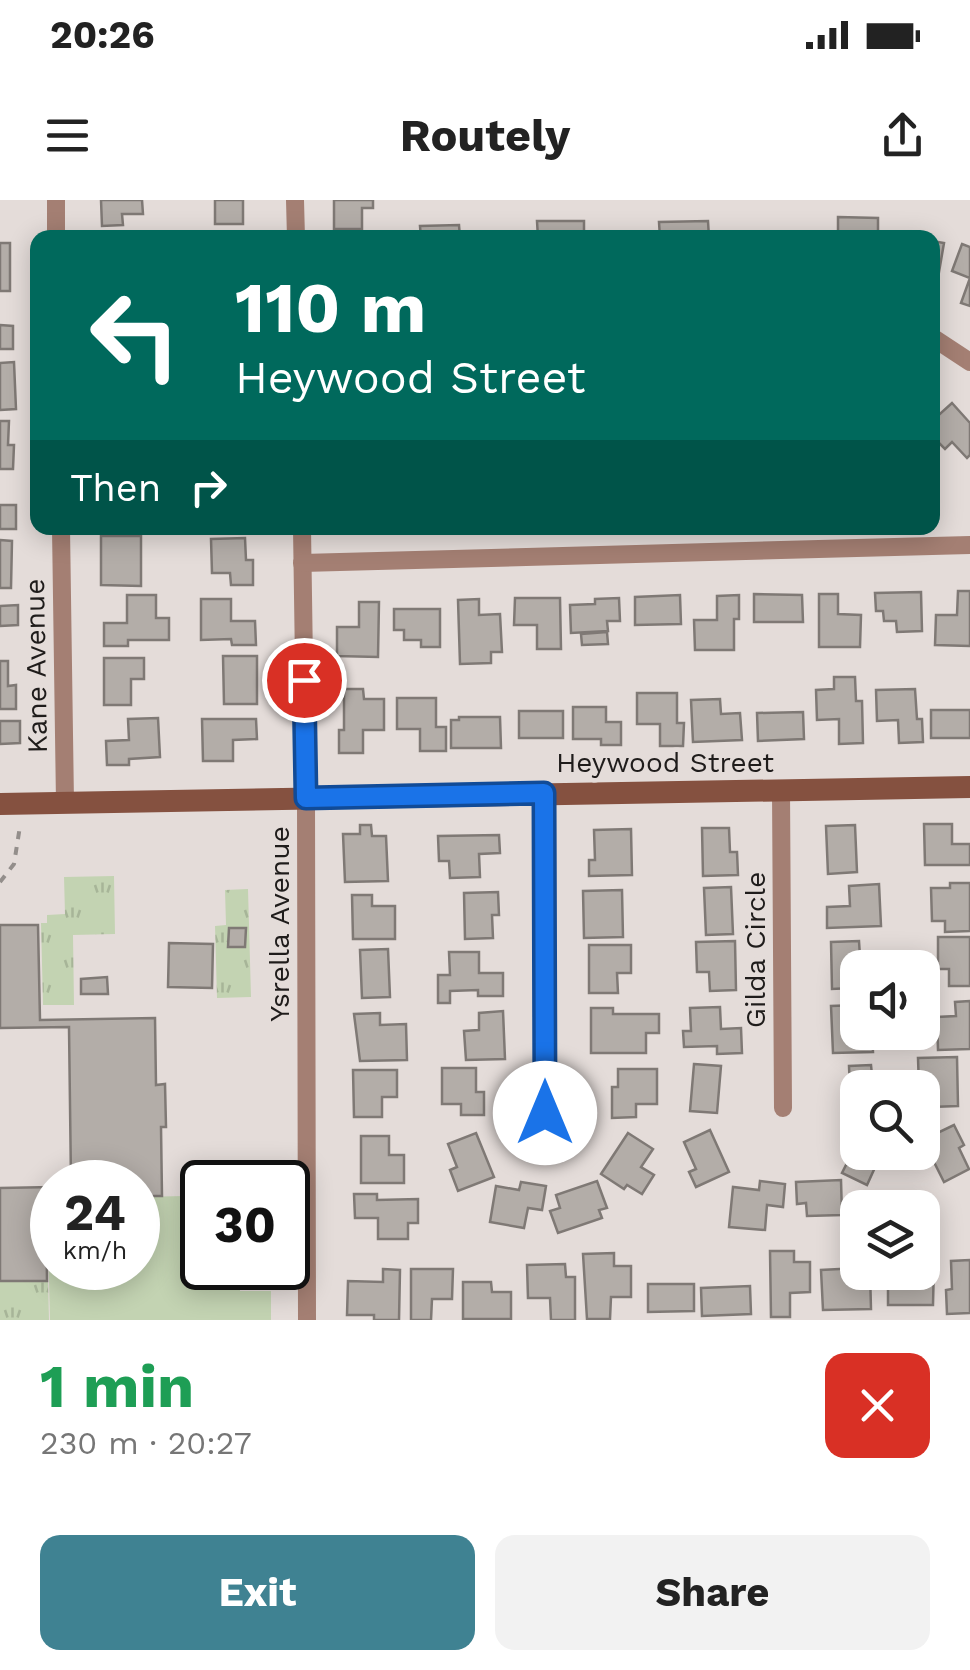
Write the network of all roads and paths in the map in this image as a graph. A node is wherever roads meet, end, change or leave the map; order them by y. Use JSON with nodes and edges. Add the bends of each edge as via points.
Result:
{"nodes":[{"id":1,"x":56,"y":200,"type":"edge"},
{"id":2,"x":295,"y":200,"type":"edge"},
{"id":3,"x":56,"y":230,"type":"edge"},
{"id":4,"x":296,"y":230,"type":"edge"},
{"id":5,"x":940,"y":342,"type":"edge"},
{"id":6,"x":970,"y":362,"type":"edge"},
{"id":7,"x":61,"y":535,"type":"edge"},
{"id":8,"x":302,"y":535,"type":"edge"},
{"id":9,"x":970,"y":545,"type":"edge"},
{"id":10,"x":302,"y":563,"type":"junction"},
{"id":11,"x":970,"y":787,"type":"edge"},
{"id":12,"x":781,"y":791,"type":"junction"},
{"id":13,"x":544,"y":793,"type":"junction"},
{"id":14,"x":306,"y":798,"type":"junction"},
{"id":15,"x":65,"y":803,"type":"junction"},
{"id":16,"x":0,"y":804,"type":"edge"},
{"id":17,"x":20,"y":826,"type":"dead end"},
{"id":18,"x":0,"y":882,"type":"edge"},
{"id":19,"x":783,"y":1108,"type":"dead end"},
{"id":20,"x":545,"y":1113,"type":"dead end"},
{"id":21,"x":307,"y":1320,"type":"edge"}],
"edges":[{"from":1,"to":3,"type":"street"},
{"from":2,"to":4,"type":"street"},
{"from":5,"to":6,"type":"street"},
{"from":7,"to":15,"type":"street","name":"Kane Avenue"},
{"from":8,"to":10,"type":"street","name":"Ysrella Avenue"},
{"from":9,"to":10,"type":"street"},
{"from":10,"to":14,"type":"street","name":"Ysrella Avenue"},
{"from":11,"to":12,"type":"street","name":"Heywood Street"},
{"from":12,"to":13,"type":"street","name":"Heywood Street"},
{"from":12,"to":19,"type":"street","name":"Gilda Circle"},
{"from":13,"to":14,"type":"street","name":"Heywood Street"},
{"from":13,"to":20,"type":"street"},
{"from":14,"to":15,"type":"street","name":"Heywood Street"},
{"from":14,"to":21,"type":"street","name":"Ysrella Avenue"},
{"from":15,"to":16,"type":"street","name":"Heywood Street"},
{"from":17,"to":18,"type":"path","via":[[14,864]]}]}
